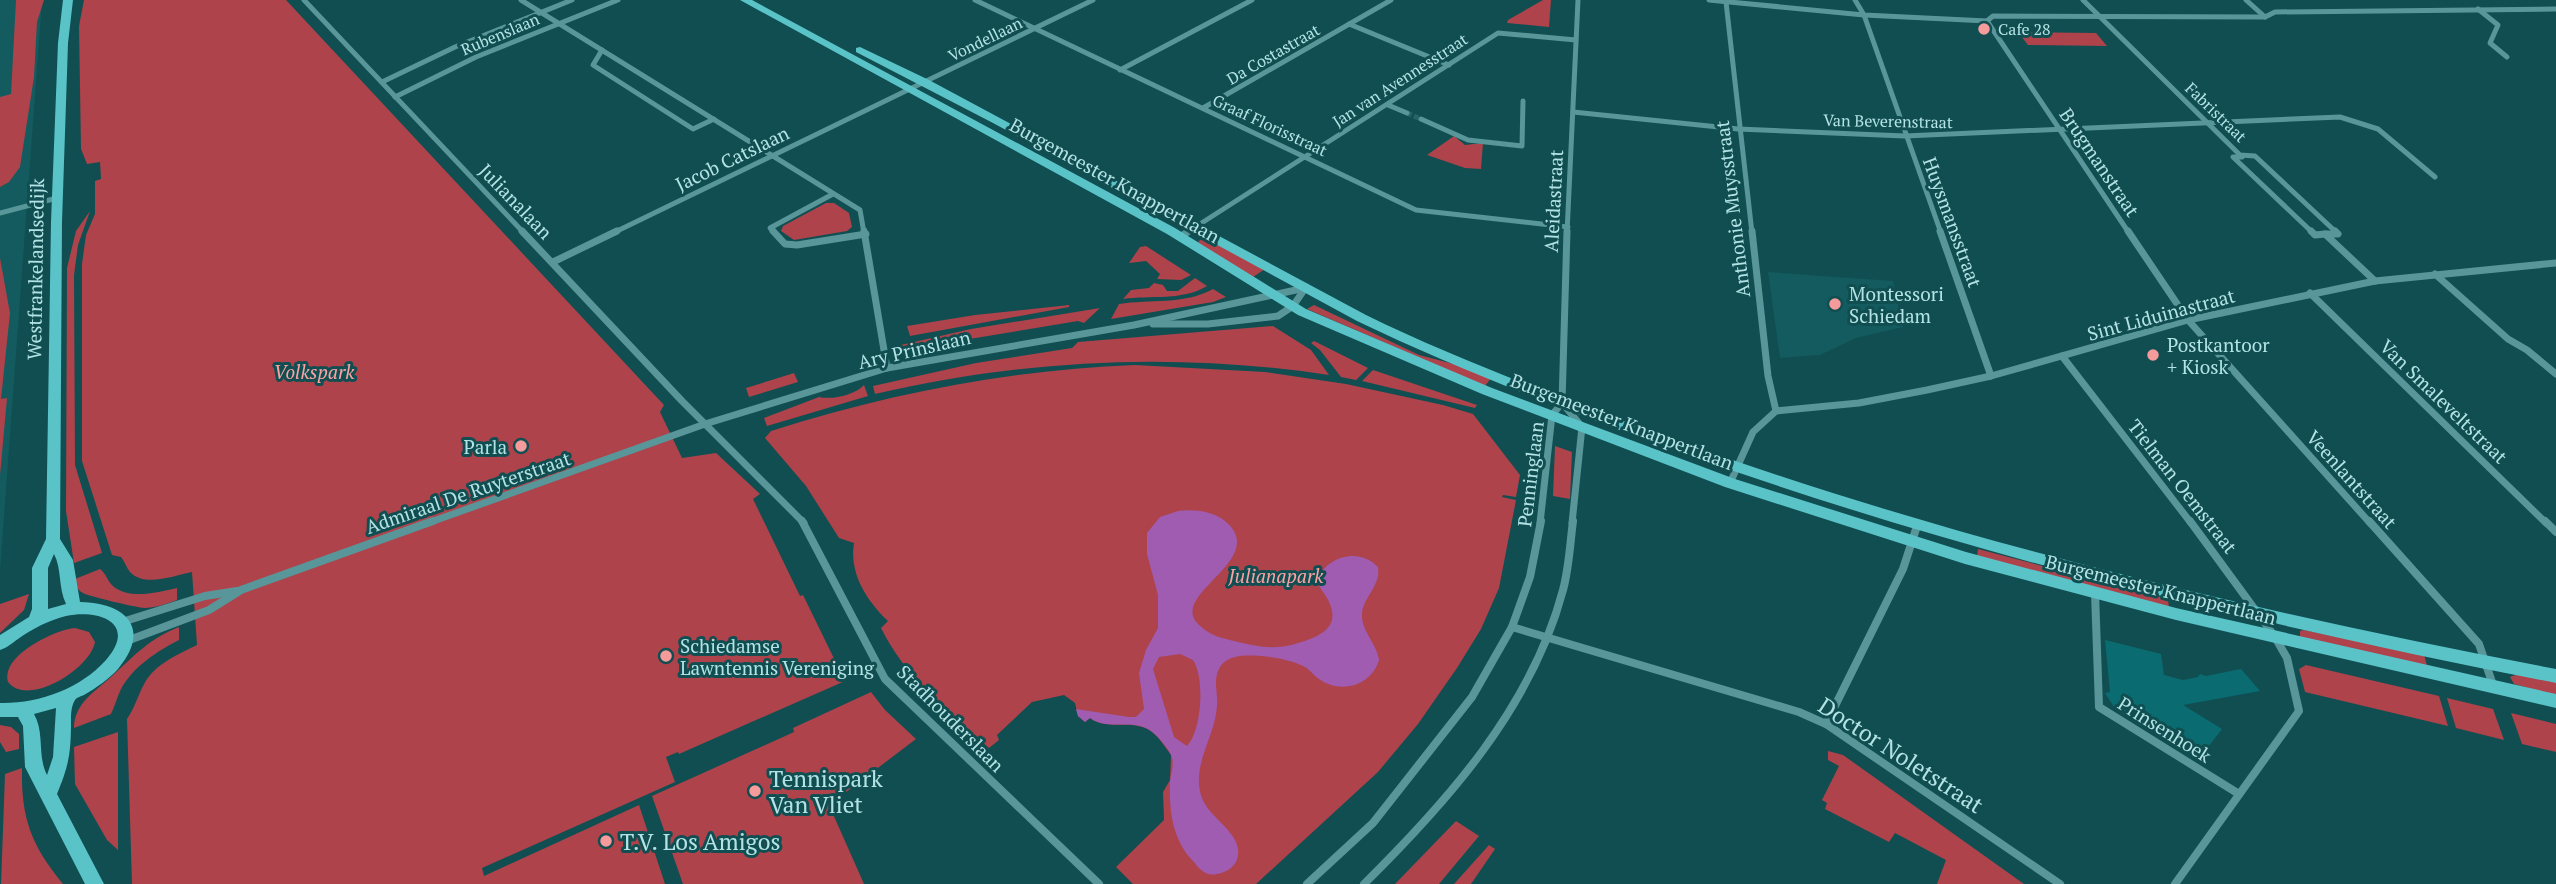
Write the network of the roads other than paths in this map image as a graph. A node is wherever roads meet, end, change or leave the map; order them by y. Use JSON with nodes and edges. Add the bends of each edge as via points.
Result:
{"nodes":[{"id":1,"x":68,"y":0,"type":"edge"},
{"id":2,"x":304,"y":0,"type":"edge"},
{"id":3,"x":521,"y":0,"type":"edge"},
{"id":4,"x":572,"y":0,"type":"edge"},
{"id":5,"x":618,"y":0,"type":"edge"},
{"id":6,"x":745,"y":0,"type":"edge"},
{"id":7,"x":768,"y":0,"type":"edge"},
{"id":8,"x":975,"y":0,"type":"edge"},
{"id":9,"x":1093,"y":0,"type":"edge"},
{"id":10,"x":1252,"y":0,"type":"edge"},
{"id":11,"x":1391,"y":0,"type":"edge"},
{"id":12,"x":1578,"y":0,"type":"edge"},
{"id":13,"x":1709,"y":0,"type":"edge"},
{"id":14,"x":1855,"y":0,"type":"edge"},
{"id":15,"x":2082,"y":0,"type":"edge"},
{"id":16,"x":2246,"y":0,"type":"edge"},
{"id":17,"x":1726,"y":2,"type":"junction"},
{"id":18,"x":2477,"y":9,"type":"junction"},
{"id":19,"x":2556,"y":9,"type":"edge"},
{"id":20,"x":542,"y":12,"type":"junction"},
{"id":21,"x":1864,"y":15,"type":"junction"},
{"id":22,"x":2265,"y":17,"type":"junction"},
{"id":23,"x":2099,"y":18,"type":"junction"},
{"id":24,"x":1987,"y":21,"type":"junction"},
{"id":25,"x":558,"y":23,"type":"junction"},
{"id":26,"x":1349,"y":24,"type":"junction"},
{"id":27,"x":1034,"y":29,"type":"junction"},
{"id":28,"x":1576,"y":40,"type":"junction"},
{"id":29,"x":602,"y":50,"type":"junction"},
{"id":30,"x":2507,"y":57,"type":"dead end"},
{"id":31,"x":1449,"y":65,"type":"junction"},
{"id":32,"x":1120,"y":70,"type":"junction"},
{"id":33,"x":382,"y":82,"type":"junction"},
{"id":34,"x":925,"y":82,"type":"junction"},
{"id":35,"x":911,"y":89,"type":"junction"},
{"id":36,"x":395,"y":97,"type":"junction"},
{"id":37,"x":1523,"y":101,"type":"dead end"},
{"id":38,"x":1388,"y":105,"type":"junction"},
{"id":39,"x":1203,"y":108,"type":"junction"},
{"id":40,"x":1573,"y":112,"type":"junction"},
{"id":41,"x":1407,"y":113,"type":"tunnel mouth"},
{"id":42,"x":714,"y":119,"type":"junction"},
{"id":43,"x":1421,"y":119,"type":"tunnel mouth"},
{"id":44,"x":2203,"y":121,"type":"junction"},
{"id":45,"x":1738,"y":129,"type":"junction"},
{"id":46,"x":2060,"y":130,"type":"junction"},
{"id":47,"x":1905,"y":136,"type":"junction"},
{"id":48,"x":773,"y":156,"type":"junction"},
{"id":49,"x":2241,"y":156,"type":"junction"},
{"id":50,"x":1305,"y":157,"type":"junction"},
{"id":51,"x":2435,"y":177,"type":"dead end"},
{"id":52,"x":833,"y":194,"type":"junction"},
{"id":53,"x":57,"y":198,"type":"junction"},
{"id":54,"x":0,"y":213,"type":"edge"},
{"id":55,"x":1568,"y":226,"type":"junction"},
{"id":56,"x":1196,"y":227,"type":"junction"},
{"id":57,"x":866,"y":234,"type":"junction"},
{"id":58,"x":2326,"y":236,"type":"junction"},
{"id":59,"x":1180,"y":237,"type":"junction"},
{"id":60,"x":553,"y":262,"type":"junction"},
{"id":61,"x":2556,"y":263,"type":"edge"},
{"id":62,"x":2435,"y":274,"type":"junction"},
{"id":63,"x":2375,"y":281,"type":"junction"},
{"id":64,"x":1306,"y":287,"type":"junction"},
{"id":65,"x":2310,"y":293,"type":"junction"},
{"id":66,"x":1275,"y":296,"type":"junction"},
{"id":67,"x":1293,"y":306,"type":"junction"},
{"id":68,"x":2188,"y":320,"type":"junction"},
{"id":69,"x":1134,"y":325,"type":"junction"},
{"id":70,"x":2062,"y":356,"type":"junction"},
{"id":71,"x":887,"y":368,"type":"junction"},
{"id":72,"x":2556,"y":374,"type":"edge"},
{"id":73,"x":1991,"y":376,"type":"junction"},
{"id":74,"x":1557,"y":409,"type":"junction"},
{"id":75,"x":1776,"y":411,"type":"junction"},
{"id":76,"x":705,"y":424,"type":"junction"},
{"id":77,"x":1582,"y":428,"type":"junction"},
{"id":78,"x":1733,"y":476,"type":"junction"},
{"id":79,"x":1917,"y":526,"type":"junction"},
{"id":80,"x":2556,"y":532,"type":"edge"},
{"id":81,"x":53,"y":539,"type":"junction"},
{"id":82,"x":1912,"y":542,"type":"junction"},
{"id":83,"x":241,"y":590,"type":"junction"},
{"id":84,"x":2095,"y":593,"type":"junction"},
{"id":85,"x":76,"y":609,"type":"junction"},
{"id":86,"x":2259,"y":615,"type":"junction"},
{"id":87,"x":35,"y":622,"type":"junction"},
{"id":88,"x":122,"y":622,"type":"junction"},
{"id":89,"x":1512,"y":627,"type":"junction"},
{"id":90,"x":2275,"y":637,"type":"junction"},
{"id":91,"x":1546,"y":639,"type":"junction"},
{"id":92,"x":123,"y":642,"type":"junction"},
{"id":93,"x":0,"y":645,"type":"edge"},
{"id":94,"x":2484,"y":663,"type":"junction"},
{"id":95,"x":2556,"y":676,"type":"edge"},
{"id":96,"x":2493,"y":687,"type":"junction"},
{"id":97,"x":68,"y":696,"type":"junction"},
{"id":98,"x":2556,"y":701,"type":"edge"},
{"id":99,"x":0,"y":710,"type":"edge"},
{"id":100,"x":23,"y":710,"type":"junction"},
{"id":101,"x":1826,"y":724,"type":"junction"},
{"id":102,"x":48,"y":793,"type":"junction"},
{"id":103,"x":2239,"y":794,"type":"junction"},
{"id":104,"x":95,"y":884,"type":"edge"},
{"id":105,"x":1099,"y":884,"type":"edge"},
{"id":106,"x":1307,"y":884,"type":"edge"},
{"id":107,"x":1364,"y":884,"type":"edge"},
{"id":108,"x":2060,"y":884,"type":"edge"},
{"id":109,"x":2175,"y":884,"type":"edge"}],
"edges":[{"from":1,"to":53,"type":"main road","name":"Westfrankelandsedijk","via":[[62,23]]},
{"from":2,"to":33,"type":"street","name":"Julianalaan"},
{"from":3,"to":20,"type":"street"},
{"from":4,"to":20,"type":"street","name":"Rubenslaan"},
{"from":5,"to":25,"type":"street","name":"Rubenslaan"},
{"from":6,"to":35,"type":"main road","name":"Burgemeester Knappertlaan"},
{"from":7,"to":34,"type":"main road","name":"Burgemeester Knappertlaan"},
{"from":8,"to":27,"type":"street","name":"Graaf Florisstraat"},
{"from":9,"to":27,"type":"street","name":"Vondellaan"},
{"from":10,"to":32,"type":"street"},
{"from":11,"to":26,"type":"street","name":"Da Costastraat"},
{"from":12,"to":28,"type":"street","name":"Aleidastraat"},
{"from":13,"to":17,"type":"street"},
{"from":14,"to":21,"type":"street","name":"Huysmansstraat"},
{"from":15,"to":23,"type":"street","name":"Fabristraat"},
{"from":16,"to":22,"type":"street"},
{"from":17,"to":21,"type":"street"},
{"from":17,"to":45,"type":"street","name":"Anthonie Muysstraat"},
{"from":18,"to":19,"type":"street"},
{"from":18,"to":22,"type":"street","via":[[2275,12]]},
{"from":18,"to":30,"type":"street","via":[[2498,25],[2490,43]]},
{"from":20,"to":25,"type":"street"},
{"from":20,"to":33,"type":"street","name":"Rubenslaan"},
{"from":21,"to":24,"type":"street"},
{"from":21,"to":47,"type":"street","name":"Huysmansstraat"},
{"from":22,"to":23,"type":"street"},
{"from":23,"to":24,"type":"street","via":[[1993,16]]},
{"from":23,"to":44,"type":"street","name":"Fabristraat"},
{"from":24,"to":46,"type":"street","name":"Brugmanstraat"},
{"from":25,"to":29,"type":"street"},
{"from":25,"to":36,"type":"street","name":"Rubenslaan"},
{"from":26,"to":31,"type":"street"},
{"from":26,"to":39,"type":"street","name":"Da Costastraat"},
{"from":27,"to":32,"type":"street","name":"Graaf Florisstraat"},
{"from":27,"to":34,"type":"street","name":"Vondellaan"},
{"from":28,"to":31,"type":"street","name":"Jan van Avennesstraat","via":[[1499,33]]},
{"from":28,"to":40,"type":"street","name":"Aleidastraat"},
{"from":29,"to":42,"type":"street"},
{"from":29,"to":42,"type":"street","via":[[593,65],[693,129]]},
{"from":31,"to":38,"type":"street","name":"Jan van Avennesstraat"},
{"from":32,"to":39,"type":"street","name":"Graaf Florisstraat"},
{"from":33,"to":36,"type":"street","name":"Julianalaan"},
{"from":34,"to":35,"type":"street","name":"Jacob Catslaan"},
{"from":34,"to":56,"type":"main road","name":"Burgemeester Knappertlaan"},
{"from":35,"to":48,"type":"street","name":"Jacob Catslaan"},
{"from":35,"to":59,"type":"main road","name":"Burgemeester Knappertlaan"},
{"from":36,"to":60,"type":"street","name":"Julianalaan"},
{"from":37,"to":43,"type":"street","via":[[1522,146],[1468,140]]},
{"from":38,"to":41,"type":"street"},
{"from":38,"to":50,"type":"street","name":"Jan van Avennesstraat"},
{"from":39,"to":50,"type":"street","name":"Graaf Florisstraat"},
{"from":40,"to":45,"type":"street","name":"Van Beverenstraat"},
{"from":40,"to":55,"type":"street","name":"Aleidastraat"},
{"from":42,"to":48,"type":"street"},
{"from":44,"to":46,"type":"street","name":"Van Beverenstraat"},
{"from":44,"to":49,"type":"street","name":"Fabristraat"},
{"from":44,"to":51,"type":"street","name":"Van Beverenstraat","via":[[2340,117],[2378,129]]},
{"from":45,"to":47,"type":"street","name":"Van Beverenstraat"},
{"from":45,"to":75,"type":"street","name":"Anthonie Muysstraat"},
{"from":46,"to":47,"type":"street","name":"Van Beverenstraat"},
{"from":46,"to":68,"type":"street","name":"Brugmanstraat"},
{"from":47,"to":73,"type":"street","name":"Huysmansstraat"},
{"from":48,"to":52,"type":"street"},
{"from":48,"to":60,"type":"street","name":"Jacob Catslaan"},
{"from":49,"to":58,"type":"street","via":[[2233,158],[2315,235]]},
{"from":49,"to":58,"type":"street","name":"Fabristraat","via":[[2255,156],[2338,234]]},
{"from":50,"to":55,"type":"street","name":"Graaf Florisstraat","via":[[1416,210]]},
{"from":50,"to":56,"type":"street","name":"Jan van Avennesstraat"},
{"from":52,"to":57,"type":"street","via":[[860,210]]},
{"from":52,"to":57,"type":"street","via":[[770,228],[785,244]]},
{"from":53,"to":54,"type":"street"},
{"from":53,"to":81,"type":"main road","name":"Westfrankelandsedijk"},
{"from":55,"to":74,"type":"street","name":"Aleidastraat"},
{"from":56,"to":59,"type":"street","name":"Jan van Avennesstraat"},
{"from":56,"to":64,"type":"main road","name":"Burgemeester Knappertlaan"},
{"from":57,"to":71,"type":"street"},
{"from":58,"to":63,"type":"street"},
{"from":59,"to":66,"type":"main road","name":"Burgemeester Knappertlaan"},
{"from":60,"to":76,"type":"street","name":"Julianalaan"},
{"from":61,"to":62,"type":"street","name":"Sint Liduinastraat"},
{"from":62,"to":63,"type":"street","name":"Sint Liduinastraat"},
{"from":62,"to":72,"type":"street","via":[[2508,339]]},
{"from":63,"to":65,"type":"street","name":"Sint Liduinastraat"},
{"from":64,"to":66,"type":"street","name":"Ary Prinslaan"},
{"from":64,"to":67,"type":"street"},
{"from":64,"to":74,"type":"main road","name":"Burgemeester Knappertlaan"},
{"from":65,"to":68,"type":"street","name":"Sint Liduinastraat"},
{"from":65,"to":80,"type":"street","name":"Van Smaleveltstraat"},
{"from":66,"to":67,"type":"main road","name":"Burgemeester Knappertlaan"},
{"from":66,"to":69,"type":"street","name":"Ary Prinslaan"},
{"from":67,"to":69,"type":"street","name":"Ary Prinslaan","via":[[1278,316],[1208,324]]},
{"from":67,"to":74,"type":"main road","name":"Burgemeester Knappertlaan","via":[[1401,356]]},
{"from":68,"to":70,"type":"street","name":"Sint Liduinastraat"},
{"from":68,"to":94,"type":"street","name":"Veenlantstraat","via":[[2479,645]]},
{"from":69,"to":71,"type":"street","name":"Ary Prinslaan"},
{"from":70,"to":73,"type":"street","name":"Sint Liduinastraat"},
{"from":70,"to":86,"type":"street","name":"Tielman Oemstraat"},
{"from":71,"to":76,"type":"street","name":"Ary Prinslaan"},
{"from":73,"to":75,"type":"street","name":"Sint Liduinastraat","via":[[1859,403]]},
{"from":74,"to":77,"type":"main road","name":"Burgemeester Knappertlaan"},
{"from":74,"to":78,"type":"main road","name":"Burgemeester Knappertlaan"},
{"from":74,"to":89,"type":"street","name":"Penninglaan","via":[[1530,577]]},
{"from":75,"to":78,"type":"street","via":[[1765,416]]},
{"from":76,"to":83,"type":"street","name":"Admiraal De Ruyterstraat"},
{"from":76,"to":105,"type":"street","name":"Stadhouderslaan","via":[[804,523],[886,679]]},
{"from":77,"to":78,"type":"main road","name":"Burgemeester Knappertlaan"},
{"from":77,"to":91,"type":"street","via":[[1563,590]]},
{"from":78,"to":79,"type":"main road","name":"Burgemeester Knappertlaan"},
{"from":78,"to":82,"type":"main road","name":"Burgemeester Knappertlaan"},
{"from":79,"to":82,"type":"street"},
{"from":79,"to":86,"type":"main road","name":"Burgemeester Knappertlaan","via":[[2050,565]]},
{"from":81,"to":85,"type":"main road","name":"Westfrankelandsedijk","via":[[65,560]]},
{"from":81,"to":87,"type":"main road","name":"Westfrankelandsedijk","via":[[40,568],[40,608]]},
{"from":82,"to":84,"type":"main road","name":"Burgemeester Knappertlaan"},
{"from":82,"to":101,"type":"street"},
{"from":83,"to":88,"type":"street","name":"Admiraal De Ruyterstraat","via":[[205,596]]},
{"from":83,"to":92,"type":"street","name":"Admiraal De Ruyterstraat","via":[[209,610]]},
{"from":84,"to":90,"type":"main road","name":"Burgemeester Knappertlaan"},
{"from":84,"to":103,"type":"street","name":"Prinsenhoek","via":[[2099,708]]},
{"from":85,"to":87,"type":"main road"},
{"from":85,"to":88,"type":"main road","via":[[105,610]]},
{"from":86,"to":90,"type":"street","name":"Tielman Oemstraat"},
{"from":86,"to":94,"type":"main road","name":"Burgemeester Knappertlaan"},
{"from":87,"to":93,"type":"main road"},
{"from":88,"to":92,"type":"main road"},
{"from":89,"to":91,"type":"street"},
{"from":89,"to":106,"type":"street","name":"Penninglaan","via":[[1472,697],[1411,776],[1373,823]]},
{"from":90,"to":96,"type":"main road","name":"Burgemeester Knappertlaan"},
{"from":90,"to":103,"type":"street","name":"Tielman Oemstraat","via":[[2287,658],[2299,711]]},
{"from":91,"to":101,"type":"street","name":"Doctor Noletstraat","via":[[1799,712]]},
{"from":91,"to":107,"type":"street","via":[[1507,714],[1443,800]]},
{"from":92,"to":97,"type":"main road","via":[[98,676]]},
{"from":94,"to":95,"type":"main road","name":"Burgemeester Knappertlaan"},
{"from":94,"to":96,"type":"street","name":"Veenlantstraat"},
{"from":96,"to":98,"type":"main road","name":"Burgemeester Knappertlaan"},
{"from":97,"to":100,"type":"main road"},
{"from":97,"to":102,"type":"main road","via":[[63,710],[62,757]]},
{"from":99,"to":100,"type":"main road"},
{"from":100,"to":102,"type":"main road","via":[[31,725],[34,767]]},
{"from":101,"to":108,"type":"street","name":"Doctor Noletstraat"},
{"from":102,"to":104,"type":"main road"},
{"from":103,"to":109,"type":"street"}]}
